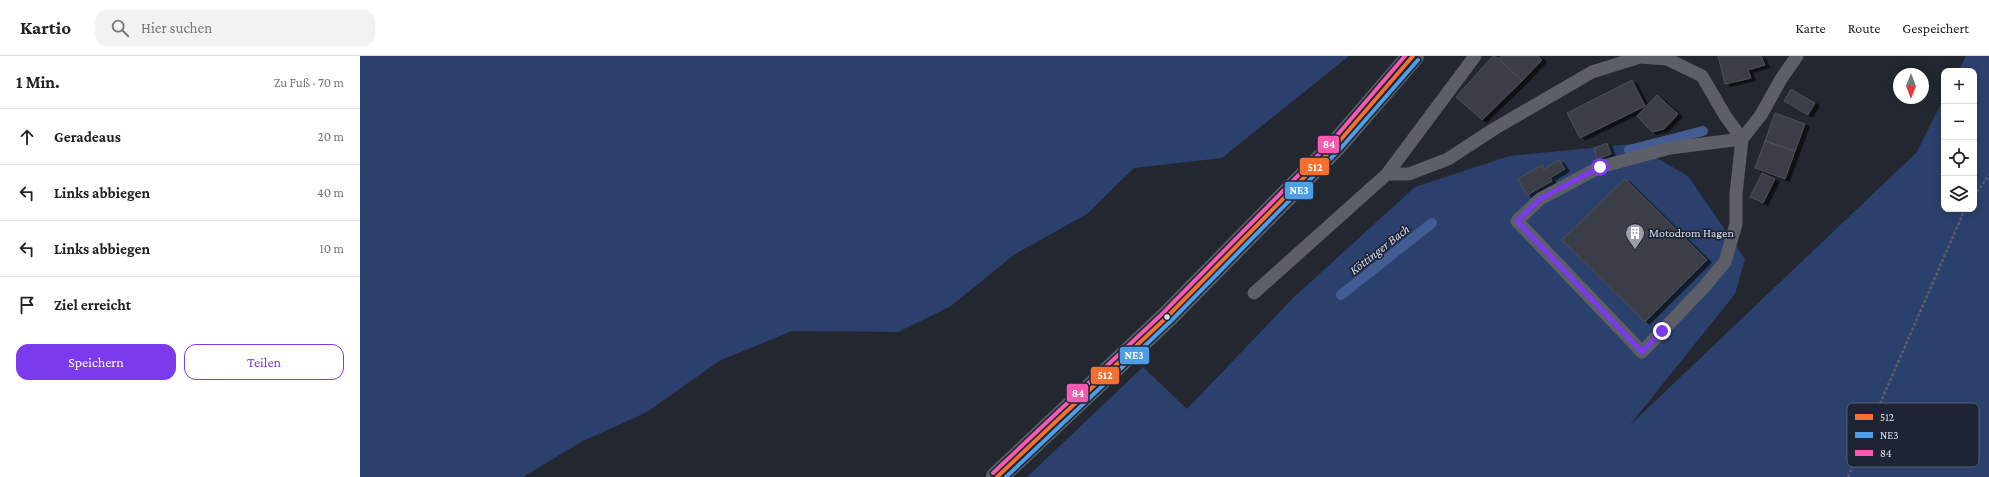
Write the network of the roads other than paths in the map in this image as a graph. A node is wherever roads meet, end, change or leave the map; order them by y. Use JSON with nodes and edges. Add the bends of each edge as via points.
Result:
{"nodes":[{"id":1,"x":1413,"y":56,"type":"edge"},
{"id":2,"x":1475,"y":56,"type":"edge"},
{"id":3,"x":1797,"y":56,"type":"edge"},
{"id":4,"x":1742,"y":139,"type":"junction"},
{"id":5,"x":1387,"y":174,"type":"junction"},
{"id":6,"x":1254,"y":293,"type":"dead end"},
{"id":7,"x":997,"y":477,"type":"edge"}],
"edges":[{"from":1,"to":7,"type":"main road","via":[[1326,155],[1167,317]]},
{"from":2,"to":5,"type":"lane"},
{"from":3,"to":4,"type":"lane","via":[[1761,115]]},
{"from":4,"to":4,"type":"lane","via":[[1736,194],[1736,224],[1725,262],[1642,352],[1517,221],[1540,199],[1600,167],[1670,148]]},
{"from":4,"to":5,"type":"lane","via":[[1702,76],[1667,59],[1640,57],[1592,72],[1448,159],[1410,174]]},
{"from":5,"to":6,"type":"lane"}]}
